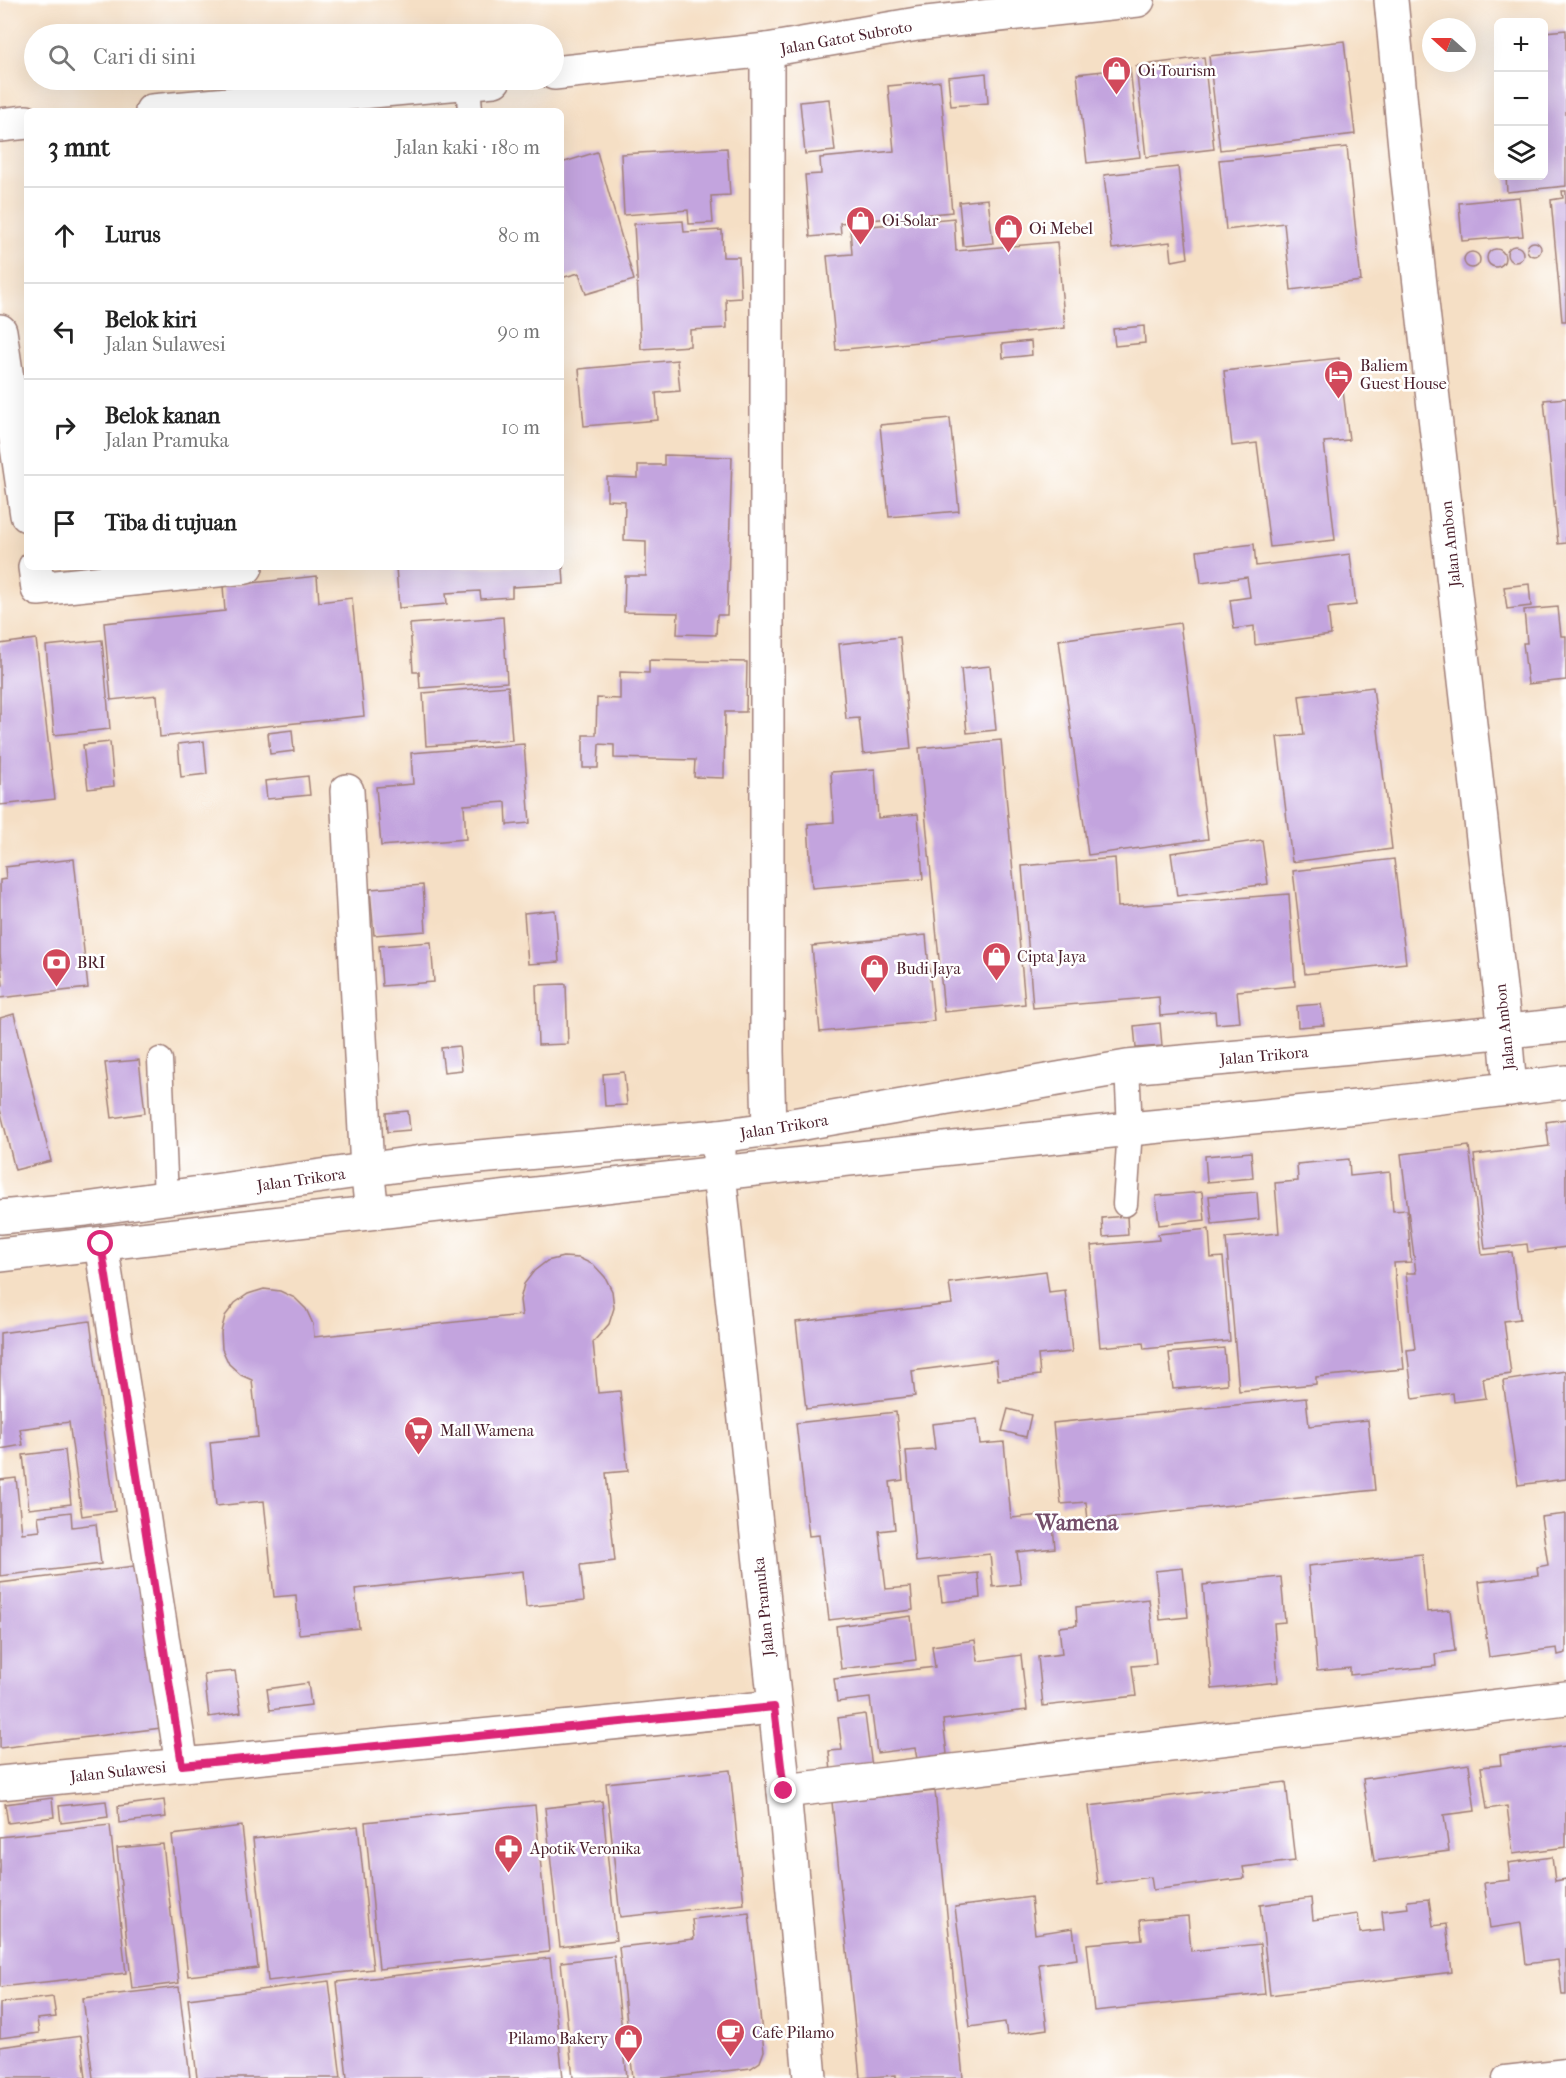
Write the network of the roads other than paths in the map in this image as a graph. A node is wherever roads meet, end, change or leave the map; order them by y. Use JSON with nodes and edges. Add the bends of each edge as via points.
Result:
{"nodes":[{"id":1,"x":1138,"y":0,"type":"edge"},
{"id":2,"x":1391,"y":0,"type":"edge"},
{"id":3,"x":767,"y":50,"type":"junction"},
{"id":4,"x":564,"y":72,"type":"edge"},
{"id":5,"x":477,"y":91,"type":"edge"},
{"id":6,"x":201,"y":108,"type":"edge"},
{"id":7,"x":24,"y":122,"type":"edge"},
{"id":8,"x":0,"y":125,"type":"edge"},
{"id":9,"x":0,"y":331,"type":"edge"},
{"id":10,"x":24,"y":494,"type":"edge"},
{"id":11,"x":35,"y":570,"type":"edge"},
{"id":12,"x":218,"y":570,"type":"edge"},
{"id":13,"x":346,"y":790,"type":"dead end"},
{"id":14,"x":1566,"y":1025,"type":"edge"},
{"id":15,"x":1505,"y":1032,"type":"junction"},
{"id":16,"x":160,"y":1060,"type":"dead end"},
{"id":17,"x":1128,"y":1067,"type":"junction"},
{"id":18,"x":1566,"y":1082,"type":"edge"},
{"id":19,"x":1510,"y":1089,"type":"junction"},
{"id":20,"x":1131,"y":1129,"type":"junction"},
{"id":21,"x":769,"y":1130,"type":"junction"},
{"id":22,"x":719,"y":1136,"type":"junction"},
{"id":23,"x":367,"y":1169,"type":"junction"},
{"id":24,"x":719,"y":1173,"type":"junction"},
{"id":25,"x":166,"y":1198,"type":"junction"},
{"id":26,"x":1125,"y":1204,"type":"dead end"},
{"id":27,"x":372,"y":1212,"type":"junction"},
{"id":28,"x":0,"y":1216,"type":"edge"},
{"id":29,"x":101,"y":1244,"type":"junction"},
{"id":30,"x":0,"y":1255,"type":"edge"},
{"id":31,"x":1566,"y":1698,"type":"edge"},
{"id":32,"x":774,"y":1707,"type":"junction"},
{"id":33,"x":182,"y":1765,"type":"junction"},
{"id":34,"x":0,"y":1783,"type":"edge"},
{"id":35,"x":784,"y":1791,"type":"junction"},
{"id":36,"x":1566,"y":2071,"type":"edge"},
{"id":37,"x":810,"y":2078,"type":"edge"},
{"id":38,"x":1505,"y":2078,"type":"edge"}],
"edges":[{"from":1,"to":3,"type":"main road","name":"Jalan Gatot Subroto","via":[[917,24]]},
{"from":2,"to":15,"type":"main road","name":"Jalan Ambon"},
{"from":3,"to":4,"type":"main road","name":"Jalan Gatot Subroto"},
{"from":3,"to":21,"type":"main road"},
{"from":5,"to":6,"type":"main road"},
{"from":7,"to":8,"type":"main road"},
{"from":9,"to":10,"type":"main road"},
{"from":11,"to":12,"type":"main road","via":[[38,589]]},
{"from":13,"to":23,"type":"main road"},
{"from":14,"to":15,"type":"main road","name":"Jalan Trikora"},
{"from":15,"to":17,"type":"main road","name":"Jalan Trikora"},
{"from":15,"to":19,"type":"main road","name":"Jalan Ambon"},
{"from":16,"to":25,"type":"lane"},
{"from":17,"to":20,"type":"lane"},
{"from":17,"to":21,"type":"main road","name":"Jalan Trikora"},
{"from":18,"to":19,"type":"main road"},
{"from":19,"to":20,"type":"main road"},
{"from":20,"to":24,"type":"main road"},
{"from":20,"to":26,"type":"lane"},
{"from":21,"to":22,"type":"main road","name":"Jalan Trikora"},
{"from":22,"to":23,"type":"main road","name":"Jalan Trikora"},
{"from":22,"to":24,"type":"main road","name":"Jalan Pramuka"},
{"from":23,"to":25,"type":"main road","name":"Jalan Trikora"},
{"from":23,"to":27,"type":"main road"},
{"from":24,"to":27,"type":"main road"},
{"from":24,"to":32,"type":"main road","name":"Jalan Pramuka"},
{"from":25,"to":28,"type":"main road","name":"Jalan Trikora"},
{"from":27,"to":29,"type":"main road"},
{"from":29,"to":30,"type":"main road"},
{"from":29,"to":33,"type":"main road"},
{"from":31,"to":35,"type":"main road"},
{"from":32,"to":33,"type":"main road","name":"Jalan Sulawesi"},
{"from":32,"to":35,"type":"main road","name":"Jalan Pramuka"},
{"from":33,"to":34,"type":"main road","name":"Jalan Sulawesi"},
{"from":35,"to":37,"type":"main road","name":"Jalan Pramuka"},
{"from":36,"to":38,"type":"lane"}]}
